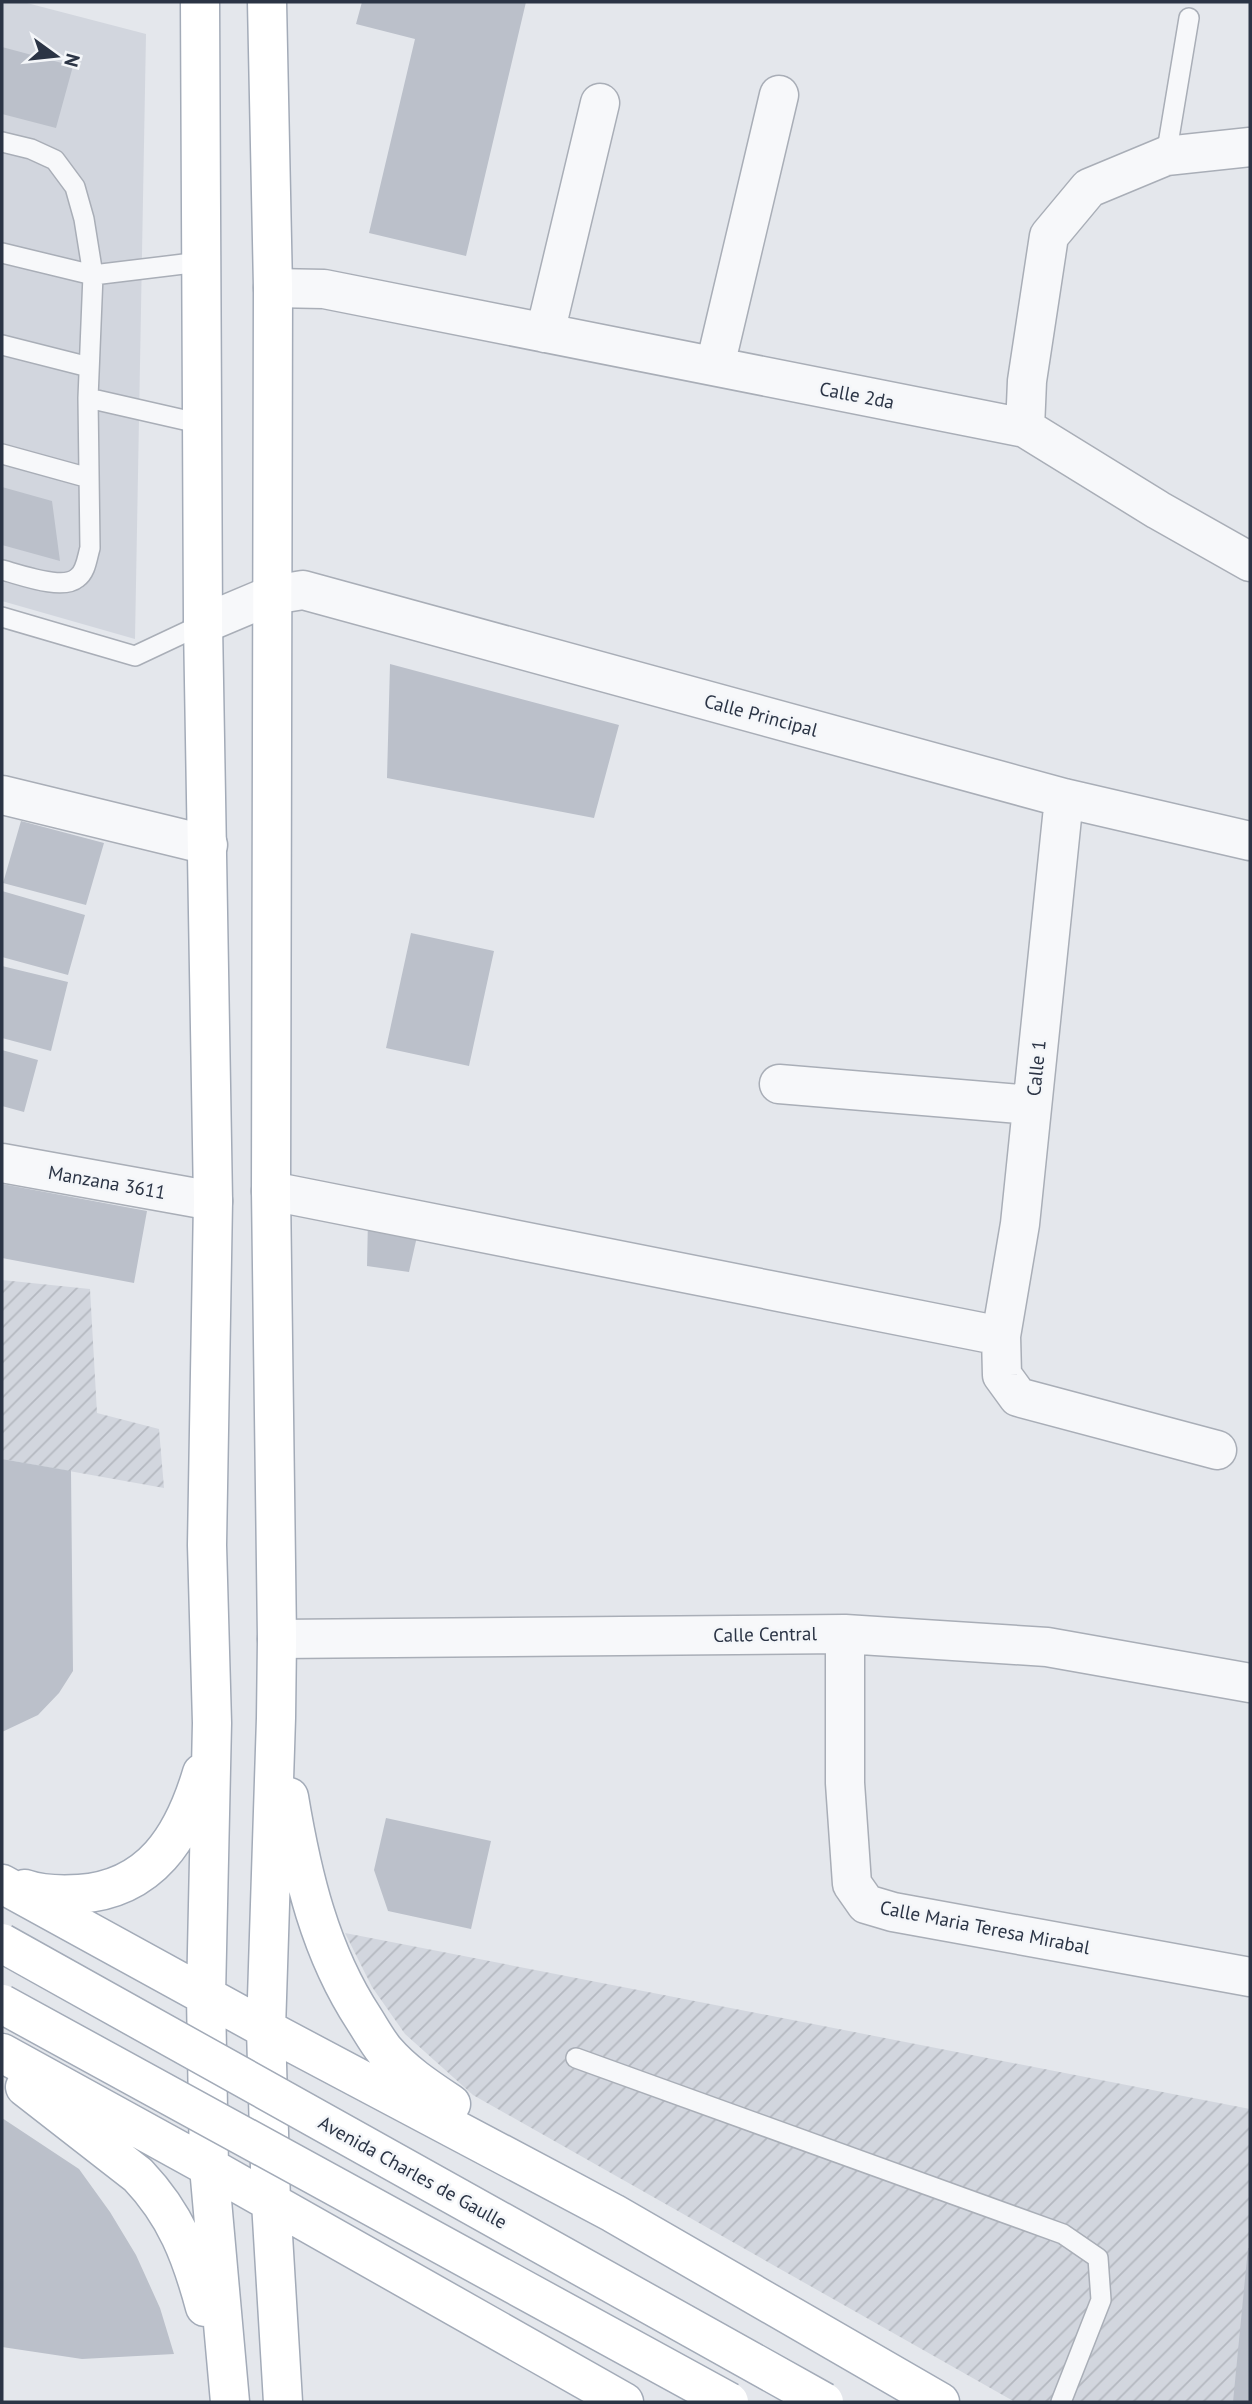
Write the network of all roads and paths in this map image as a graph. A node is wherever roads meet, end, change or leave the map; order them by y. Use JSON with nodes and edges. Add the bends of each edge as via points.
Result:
{"nodes":[{"id":1,"x":200,"y":2,"type":"edge"},
{"id":2,"x":267,"y":2,"type":"edge"},
{"id":3,"x":1189,"y":18,"type":"dead end"},
{"id":4,"x":779,"y":95,"type":"dead end"},
{"id":5,"x":600,"y":103,"type":"dead end"},
{"id":6,"x":2,"y":142,"type":"edge"},
{"id":7,"x":1250,"y":147,"type":"edge"},
{"id":8,"x":1166,"y":156,"type":"junction"},
{"id":9,"x":2,"y":253,"type":"edge"},
{"id":10,"x":200,"y":262,"type":"junction"},
{"id":11,"x":93,"y":275,"type":"junction"},
{"id":12,"x":273,"y":288,"type":"junction"},
{"id":13,"x":545,"y":332,"type":"junction"},
{"id":14,"x":2,"y":345,"type":"edge"},
{"id":15,"x":715,"y":366,"type":"junction"},
{"id":16,"x":89,"y":367,"type":"junction"},
{"id":17,"x":88,"y":398,"type":"junction"},
{"id":18,"x":202,"y":424,"type":"junction"},
{"id":19,"x":1025,"y":428,"type":"junction"},
{"id":20,"x":2,"y":454,"type":"edge"},
{"id":21,"x":89,"y":478,"type":"junction"},
{"id":22,"x":1250,"y":562,"type":"edge"},
{"id":23,"x":2,"y":570,"type":"edge"},
{"id":24,"x":272,"y":595,"type":"junction"},
{"id":25,"x":2,"y":617,"type":"edge"},
{"id":26,"x":203,"y":624,"type":"junction"},
{"id":27,"x":2,"y":795,"type":"edge"},
{"id":28,"x":1064,"y":798,"type":"junction"},
{"id":29,"x":1250,"y":841,"type":"edge"},
{"id":30,"x":208,"y":845,"type":"junction"},
{"id":31,"x":779,"y":1084,"type":"dead end"},
{"id":32,"x":1032,"y":1105,"type":"junction"},
{"id":33,"x":2,"y":1163,"type":"edge"},
{"id":34,"x":271,"y":1191,"type":"junction"},
{"id":35,"x":213,"y":1201,"type":"junction"},
{"id":36,"x":1001,"y":1336,"type":"junction"},
{"id":37,"x":1217,"y":1450,"type":"dead end"},
{"id":38,"x":845,"y":1634,"type":"junction"},
{"id":39,"x":277,"y":1639,"type":"junction"},
{"id":40,"x":1250,"y":1683,"type":"edge"},
{"id":41,"x":276,"y":1718,"type":"junction"},
{"id":42,"x":212,"y":1723,"type":"junction"},
{"id":43,"x":2,"y":1882,"type":"edge"},
{"id":44,"x":2,"y":1943,"type":"edge"},
{"id":45,"x":1250,"y":1977,"type":"edge"},
{"id":46,"x":206,"y":1996,"type":"junction"},
{"id":47,"x":2,"y":2004,"type":"edge"},
{"id":48,"x":266,"y":2029,"type":"junction"},
{"id":49,"x":2,"y":2053,"type":"edge"},
{"id":50,"x":576,"y":2058,"type":"dead end"},
{"id":51,"x":2,"y":2069,"type":"edge"},
{"id":52,"x":209,"y":2167,"type":"junction"},
{"id":53,"x":271,"y":2202,"type":"junction"},
{"id":54,"x":613,"y":2213,"type":"junction"},
{"id":55,"x":224,"y":2402,"type":"edge"},
{"id":56,"x":230,"y":2402,"type":"edge"},
{"id":57,"x":283,"y":2402,"type":"edge"},
{"id":58,"x":623,"y":2402,"type":"edge"},
{"id":59,"x":729,"y":2402,"type":"edge"},
{"id":60,"x":824,"y":2402,"type":"edge"},
{"id":61,"x":940,"y":2402,"type":"edge"},
{"id":62,"x":1061,"y":2402,"type":"edge"}],
"edges":[{"from":1,"to":10,"type":"main road"},
{"from":2,"to":12,"type":"main road"},
{"from":3,"to":8,"type":"lane"},
{"from":4,"to":15,"type":"street"},
{"from":5,"to":13,"type":"street"},
{"from":6,"to":11,"type":"lane","via":[[55,160],[75,187]]},
{"from":7,"to":8,"type":"street"},
{"from":8,"to":19,"type":"street","via":[[1089,188],[1049,236],[1027,381]]},
{"from":9,"to":11,"type":"lane"},
{"from":10,"to":11,"type":"lane"},
{"from":10,"to":18,"type":"main road"},
{"from":11,"to":16,"type":"lane"},
{"from":12,"to":13,"type":"street","name":"Calle 2da","via":[[324,289]]},
{"from":12,"to":24,"type":"main road"},
{"from":13,"to":15,"type":"street","name":"Calle 2da"},
{"from":14,"to":16,"type":"lane"},
{"from":15,"to":19,"type":"street","name":"Calle 2da"},
{"from":16,"to":17,"type":"lane"},
{"from":17,"to":18,"type":"lane"},
{"from":17,"to":21,"type":"lane"},
{"from":18,"to":26,"type":"main road"},
{"from":19,"to":22,"type":"street"},
{"from":20,"to":21,"type":"lane"},
{"from":21,"to":23,"type":"lane","via":[[90,548],[77,579],[62,583]]},
{"from":24,"to":26,"type":"street","name":"Calle Principal"},
{"from":24,"to":28,"type":"street","name":"Calle Principal","via":[[303,590]]},
{"from":24,"to":34,"type":"main road"},
{"from":25,"to":26,"type":"lane","via":[[135,656]]},
{"from":26,"to":30,"type":"main road"},
{"from":27,"to":30,"type":"street"},
{"from":28,"to":29,"type":"street","name":"Calle Principal"},
{"from":28,"to":32,"type":"street","name":"Calle 1"},
{"from":30,"to":35,"type":"main road"},
{"from":31,"to":32,"type":"street"},
{"from":32,"to":36,"type":"street","name":"Calle 1","via":[[1020,1224]]},
{"from":33,"to":35,"type":"street","name":"Manzana 3611"},
{"from":34,"to":36,"type":"street"},
{"from":34,"to":39,"type":"main road"},
{"from":35,"to":42,"type":"main road","via":[[207,1545]]},
{"from":36,"to":37,"type":"street","name":"Calle 1","via":[[1002,1375],[1018,1397]]},
{"from":38,"to":39,"type":"street","name":"Calle Central"},
{"from":38,"to":40,"type":"street","name":"Calle Central","via":[[1047,1647]]},
{"from":38,"to":45,"type":"street","name":"Calle Maria Teresa Mirabal","via":[[848,1845],[852,1884],[866,1904]]},
{"from":39,"to":41,"type":"main road"},
{"from":41,"to":48,"type":"main road"},
{"from":41,"to":54,"type":"main road","via":[[311,1905],[354,2005],[383,2049],[412,2078]]},
{"from":42,"to":43,"type":"main road","via":[[193,1801],[170,1846],[146,1870],[115,1887],[90,1893],[33,1892]]},
{"from":42,"to":46,"type":"main road"},
{"from":43,"to":46,"type":"main road"},
{"from":44,"to":60,"type":"main road","name":"Avenida Charles de Gaulle","bridge":true},
{"from":46,"to":48,"type":"main road"},
{"from":46,"to":52,"type":"main road"},
{"from":47,"to":59,"type":"main road","bridge":true},
{"from":48,"to":53,"type":"main road"},
{"from":48,"to":54,"type":"main road"},
{"from":49,"to":52,"type":"main road"},
{"from":50,"to":62,"type":"lane","via":[[1063,2234],[1098,2258],[1101,2300]]},
{"from":51,"to":55,"type":"main road","via":[[138,2175],[166,2207],[194,2267]]},
{"from":52,"to":53,"type":"main road"},
{"from":52,"to":56,"type":"main road"},
{"from":53,"to":57,"type":"main road"},
{"from":53,"to":58,"type":"main road"},
{"from":54,"to":61,"type":"main road"}]}
